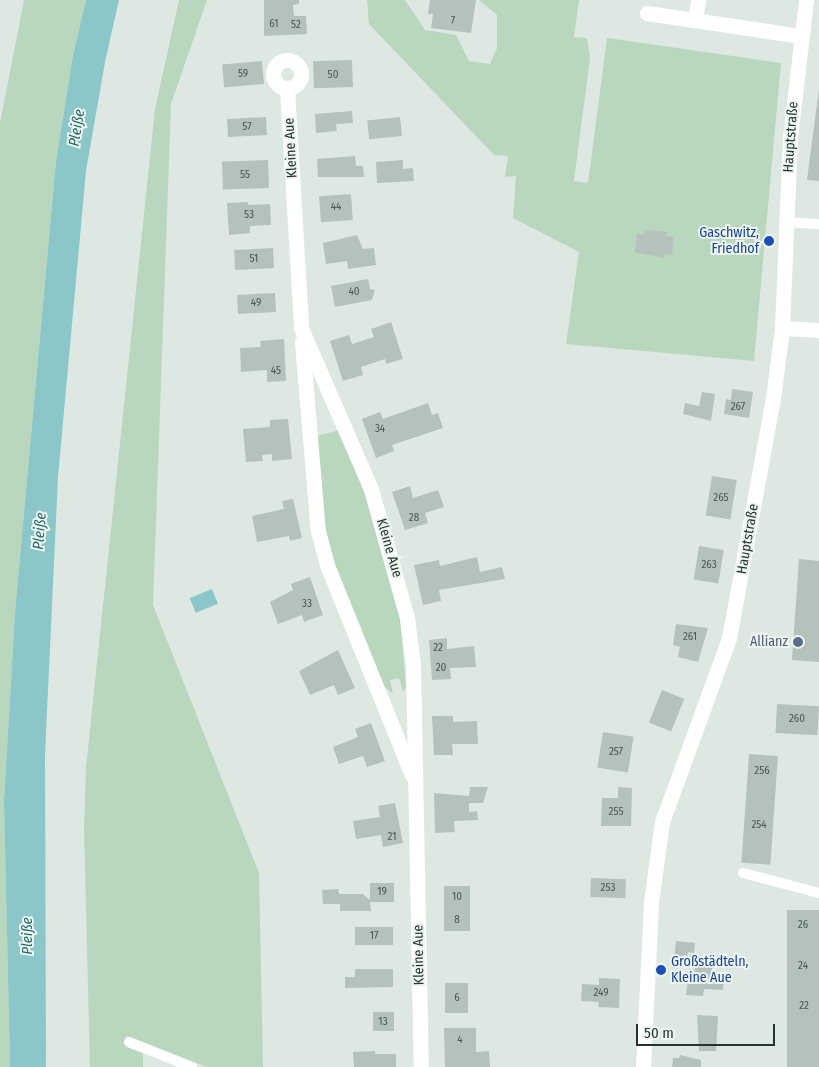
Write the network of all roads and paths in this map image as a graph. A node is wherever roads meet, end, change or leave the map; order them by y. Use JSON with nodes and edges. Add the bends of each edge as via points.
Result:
{"nodes":[{"id":1,"x":698,"y":0,"type":"edge"},
{"id":2,"x":806,"y":0,"type":"edge"},
{"id":3,"x":647,"y":14,"type":"dead end"},
{"id":4,"x":695,"y":20,"type":"junction"},
{"id":5,"x":800,"y":36,"type":"junction"},
{"id":6,"x":287,"y":89,"type":"dead end"},
{"id":7,"x":787,"y":222,"type":"junction"},
{"id":8,"x":819,"y":224,"type":"edge"},
{"id":9,"x":302,"y":328,"type":"junction"},
{"id":10,"x":782,"y":328,"type":"junction"},
{"id":11,"x":819,"y":330,"type":"edge"},
{"id":12,"x":415,"y":783,"type":"junction"},
{"id":13,"x":743,"y":873,"type":"dead end"},
{"id":14,"x":819,"y":893,"type":"edge"},
{"id":15,"x":129,"y":1042,"type":"dead end"},
{"id":16,"x":192,"y":1067,"type":"edge"},
{"id":17,"x":421,"y":1067,"type":"edge"},
{"id":18,"x":643,"y":1067,"type":"edge"}],
"edges":[{"from":1,"to":4,"type":"street"},
{"from":2,"to":5,"type":"street","name":"Hauptstraße"},
{"from":3,"to":4,"type":"street"},
{"from":4,"to":5,"type":"street"},
{"from":5,"to":7,"type":"street","name":"Hauptstraße"},
{"from":6,"to":9,"type":"street","name":"Kleine Aue"},
{"from":7,"to":8,"type":"lane"},
{"from":7,"to":10,"type":"street","name":"Hauptstraße"},
{"from":9,"to":12,"type":"street","name":"Kleine Aue","via":[[314,493],[327,565]]},
{"from":9,"to":12,"type":"street","name":"Kleine Aue","via":[[371,490],[396,568],[413,664]]},
{"from":10,"to":11,"type":"street"},
{"from":10,"to":18,"type":"street","name":"Hauptstraße","via":[[773,399],[729,638],[662,822],[651,902]]},
{"from":12,"to":17,"type":"street","name":"Kleine Aue"},
{"from":13,"to":14,"type":"lane"},
{"from":15,"to":16,"type":"lane"}]}
